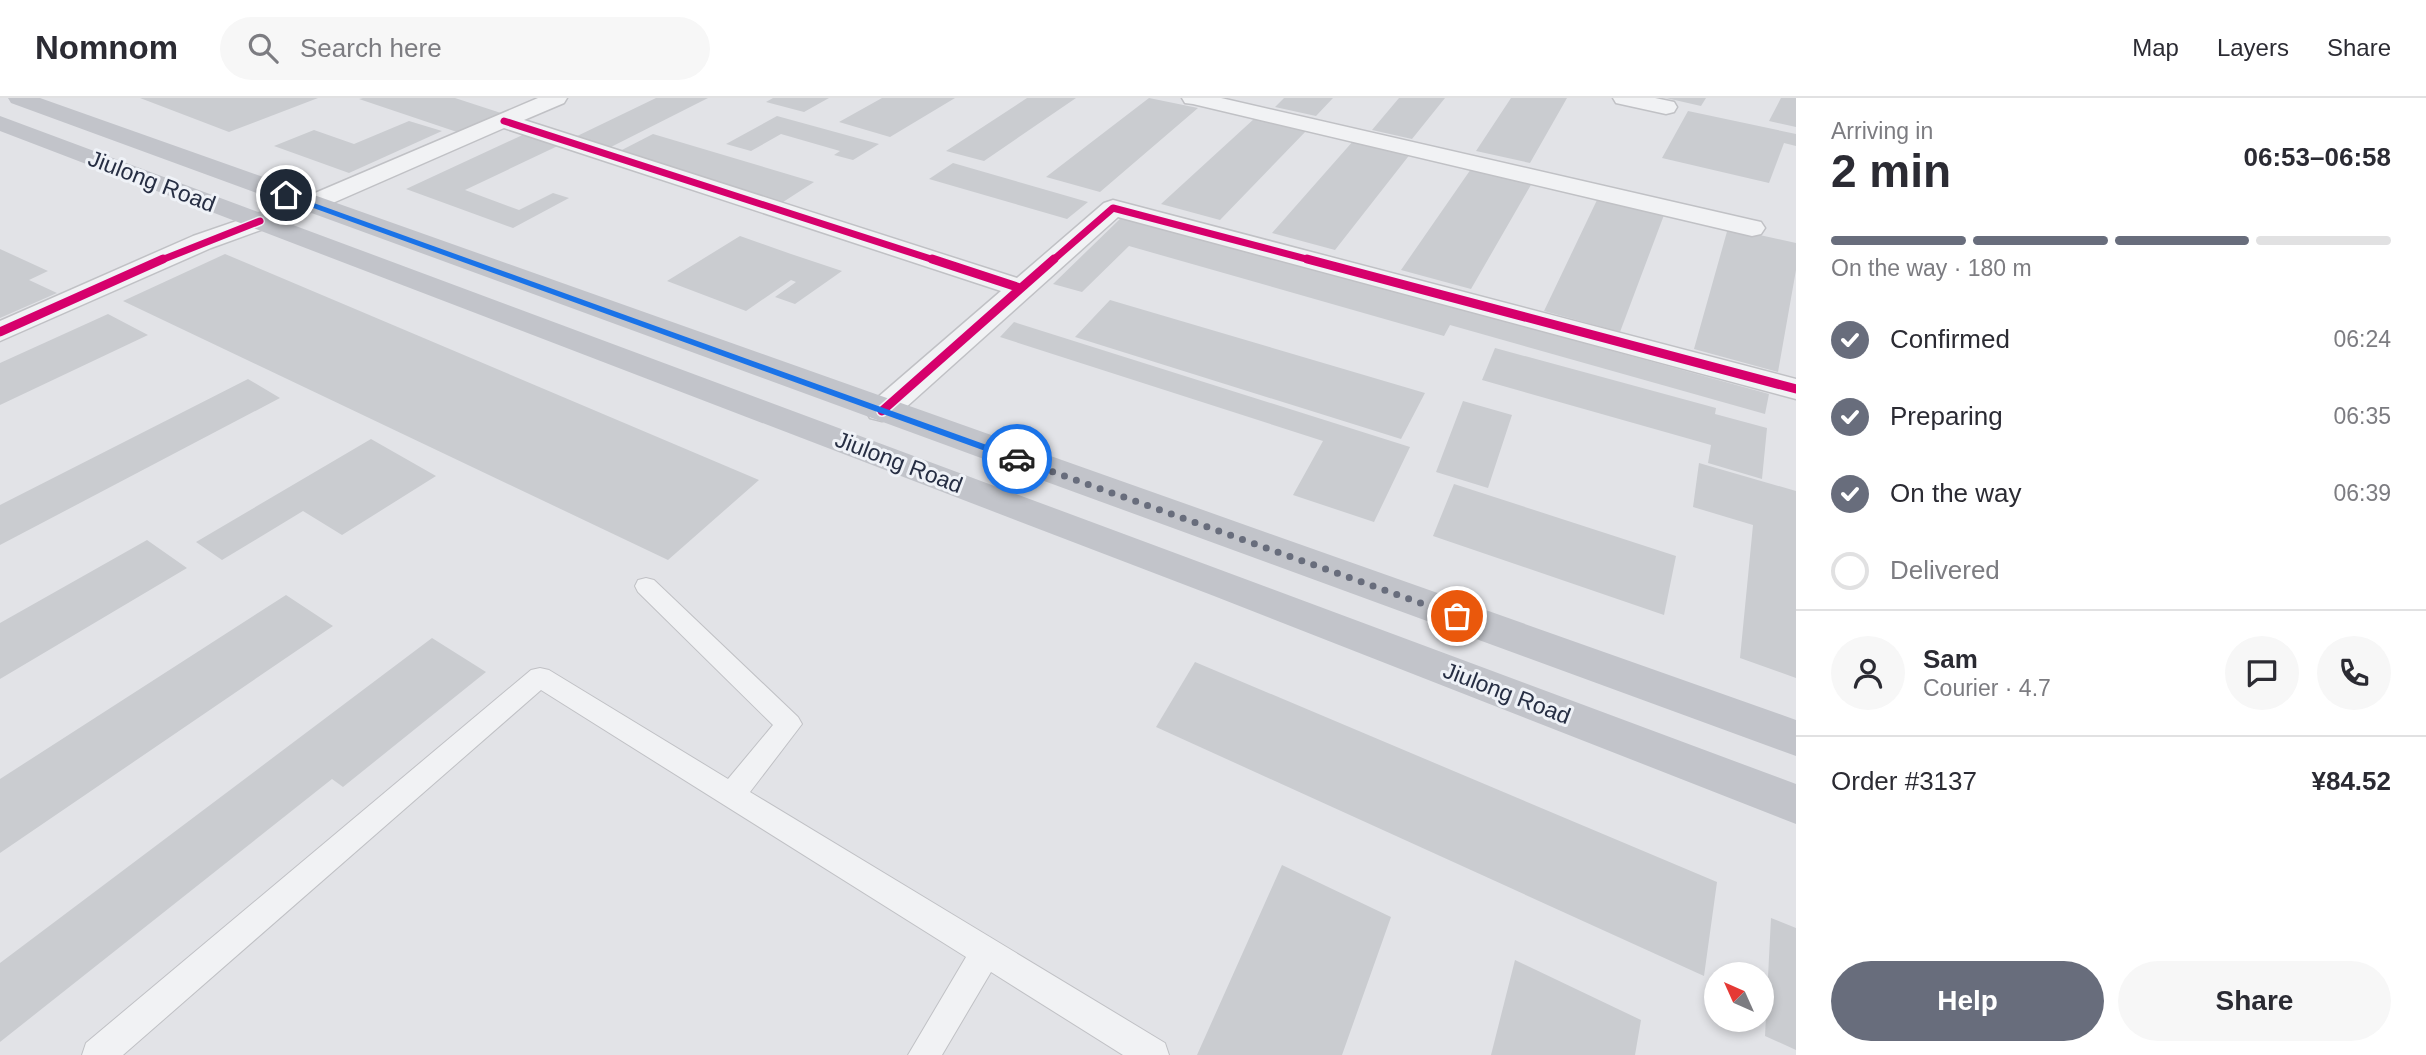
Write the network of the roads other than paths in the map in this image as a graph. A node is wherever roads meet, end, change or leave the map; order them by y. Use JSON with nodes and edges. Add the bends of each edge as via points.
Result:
{"nodes":[{"id":1,"x":19,"y":98,"type":"edge"},
{"id":2,"x":556,"y":98,"type":"edge"},
{"id":3,"x":1194,"y":98,"type":"edge"},
{"id":4,"x":1624,"y":98,"type":"edge"},
{"id":5,"x":1667,"y":107,"type":"dead end"},
{"id":6,"x":504,"y":121,"type":"junction"},
{"id":7,"x":0,"y":123,"type":"edge"},
{"id":8,"x":310,"y":204,"type":"junction"},
{"id":9,"x":260,"y":221,"type":"junction"},
{"id":10,"x":1752,"y":228,"type":"dead end"},
{"id":11,"x":1020,"y":288,"type":"junction"},
{"id":12,"x":0,"y":332,"type":"edge"},
{"id":13,"x":1796,"y":389,"type":"edge"},
{"id":14,"x":882,"y":411,"type":"junction"},
{"id":15,"x":646,"y":586,"type":"dead end"},
{"id":16,"x":1796,"y":738,"type":"edge"},
{"id":17,"x":731,"y":795,"type":"junction"},
{"id":18,"x":1796,"y":804,"type":"edge"},
{"id":19,"x":986,"y":952,"type":"junction"},
{"id":20,"x":98,"y":1055,"type":"edge"},
{"id":21,"x":924,"y":1055,"type":"edge"},
{"id":22,"x":1153,"y":1055,"type":"edge"}],
"edges":[{"from":1,"to":8,"type":"main road","name":"Jiulong Road"},
{"from":2,"to":6,"type":"street"},
{"from":3,"to":10,"type":"street"},
{"from":4,"to":5,"type":"street"},
{"from":6,"to":8,"type":"street"},
{"from":6,"to":11,"type":"street"},
{"from":7,"to":9,"type":"main road","name":"Jiulong Road"},
{"from":8,"to":14,"type":"main road","name":"Jiulong Road"},
{"from":9,"to":12,"type":"street"},
{"from":9,"to":18,"type":"main road","name":"Jiulong Road"},
{"from":11,"to":13,"type":"street","via":[[1113,208]]},
{"from":11,"to":14,"type":"street"},
{"from":14,"to":16,"type":"main road","name":"Jiulong Road"},
{"from":15,"to":17,"type":"lane","via":[[789,724]]},
{"from":17,"to":19,"type":"lane"},
{"from":17,"to":20,"type":"lane","via":[[540,677]]},
{"from":19,"to":21,"type":"lane"},
{"from":19,"to":22,"type":"lane"}]}
